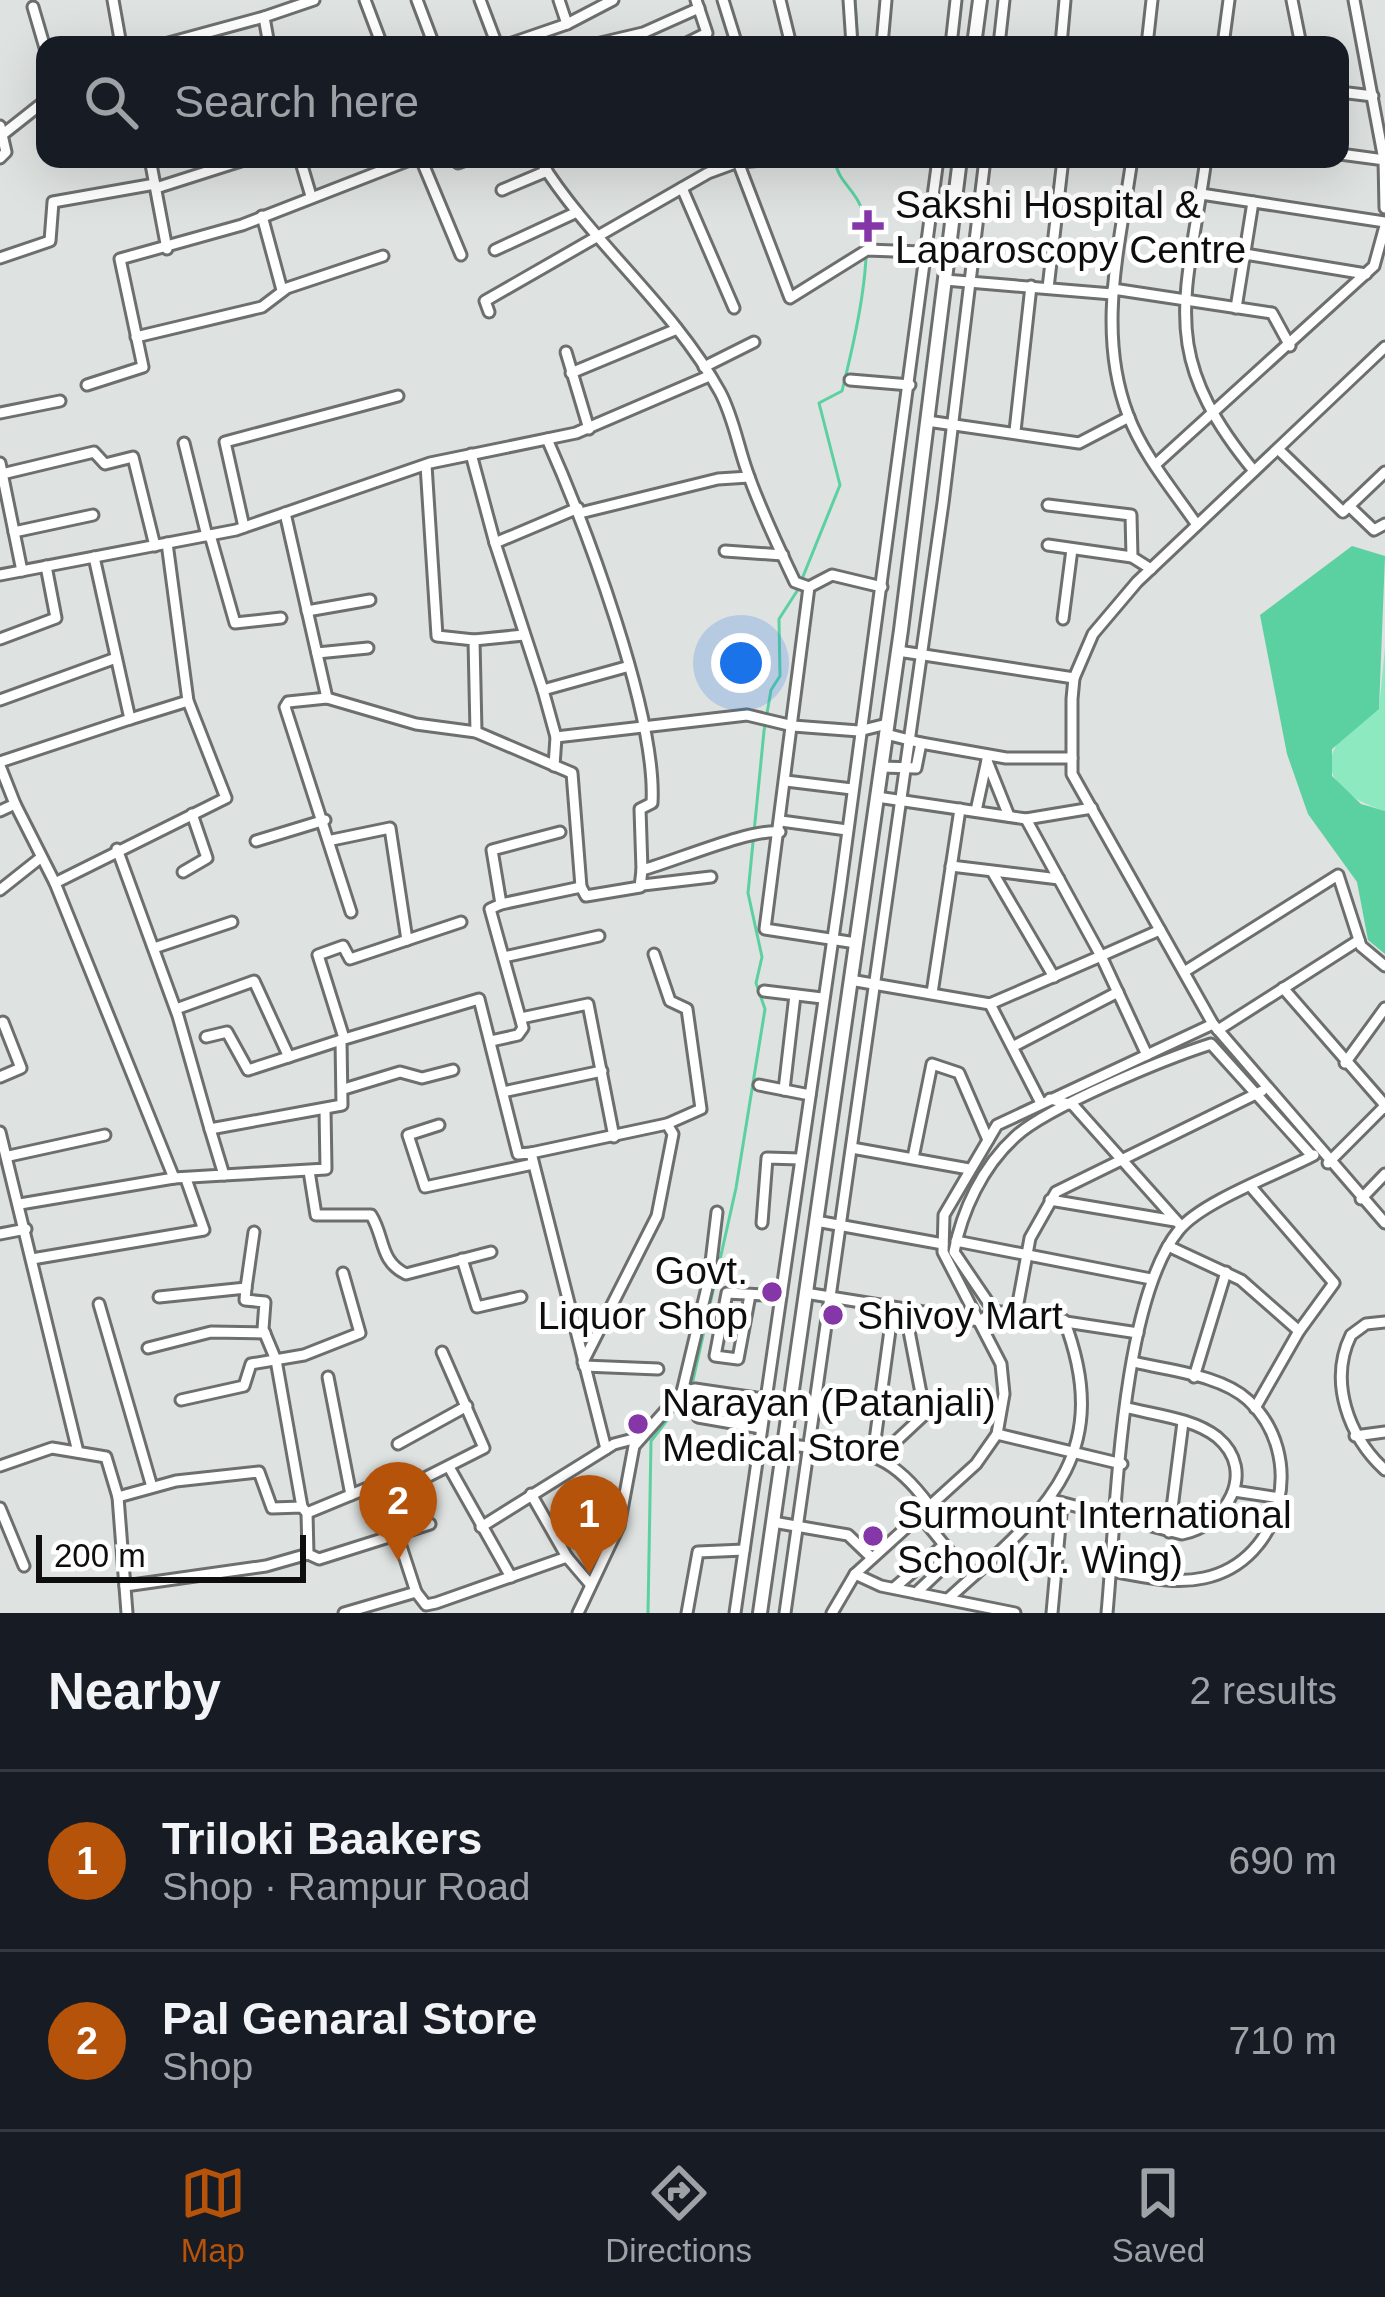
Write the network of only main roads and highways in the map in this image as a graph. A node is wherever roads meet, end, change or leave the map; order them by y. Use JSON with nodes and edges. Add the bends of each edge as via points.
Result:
{"nodes":[{"id":1,"x":980,"y":0,"type":"edge"},
{"id":2,"x":975,"y":36,"type":"edge"},
{"id":3,"x":959,"y":168,"type":"edge"},
{"id":4,"x":760,"y":1613,"type":"edge"}],
"edges":[{"from":1,"to":2,"type":"main road"},
{"from":3,"to":4,"type":"main road"}]}
